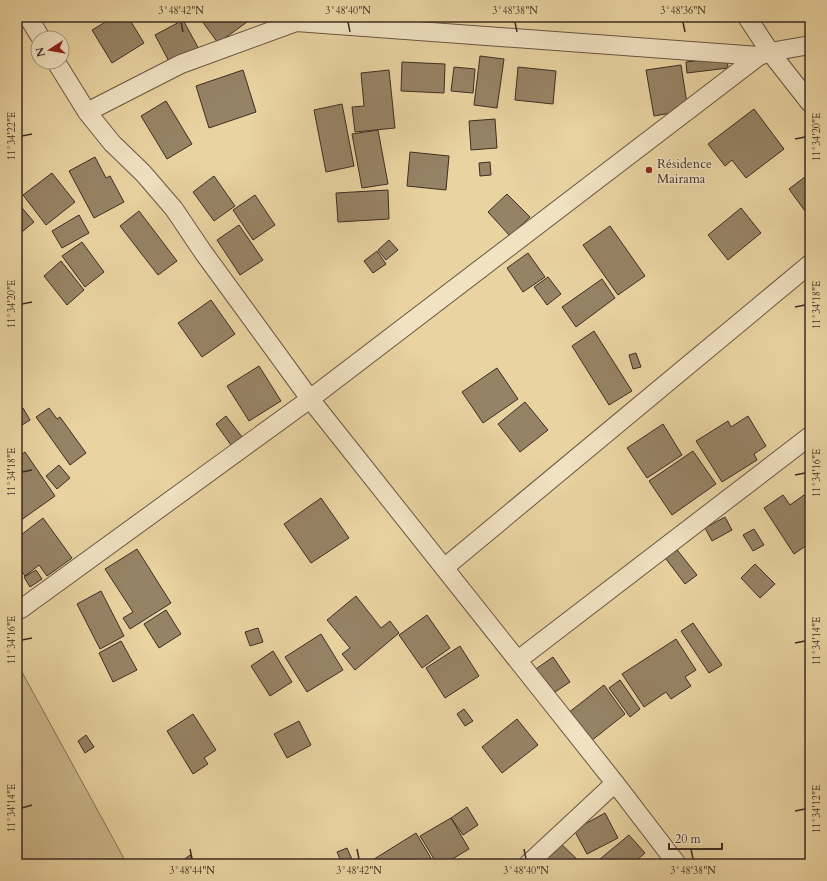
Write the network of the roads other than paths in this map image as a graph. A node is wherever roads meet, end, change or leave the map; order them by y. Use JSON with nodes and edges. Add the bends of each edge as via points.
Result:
{"nodes":[{"id":1,"x":28,"y":17,"type":"edge"},
{"id":2,"x":747,"y":17,"type":"edge"},
{"id":3,"x":295,"y":19,"type":"edge"},
{"id":4,"x":36,"y":30,"type":"edge"},
{"id":5,"x":810,"y":44,"type":"edge"},
{"id":6,"x":765,"y":54,"type":"junction"},
{"id":7,"x":61,"y":70,"type":"edge"},
{"id":8,"x":810,"y":103,"type":"edge"},
{"id":9,"x":87,"y":112,"type":"junction"},
{"id":10,"x":810,"y":264,"type":"edge"},
{"id":11,"x":310,"y":399,"type":"junction"},
{"id":12,"x":810,"y":436,"type":"edge"},
{"id":13,"x":444,"y":568,"type":"junction"},
{"id":14,"x":21,"y":609,"type":"dead end"},
{"id":15,"x":518,"y":660,"type":"junction"},
{"id":16,"x":615,"y":783,"type":"junction"},
{"id":17,"x":528,"y":864,"type":"edge"},
{"id":18,"x":678,"y":864,"type":"edge"}],
"edges":[{"from":1,"to":4,"type":"street"},
{"from":2,"to":6,"type":"street"},
{"from":3,"to":6,"type":"street"},
{"from":3,"to":9,"type":"street","via":[[181,64]]},
{"from":5,"to":6,"type":"street"},
{"from":6,"to":8,"type":"street"},
{"from":6,"to":11,"type":"street"},
{"from":7,"to":9,"type":"street"},
{"from":9,"to":11,"type":"street","via":[[112,143],[174,209]]},
{"from":10,"to":13,"type":"street"},
{"from":11,"to":13,"type":"street"},
{"from":11,"to":14,"type":"street"},
{"from":12,"to":15,"type":"street"},
{"from":13,"to":15,"type":"street"},
{"from":15,"to":16,"type":"street"},
{"from":16,"to":17,"type":"street"},
{"from":16,"to":18,"type":"street"}]}
